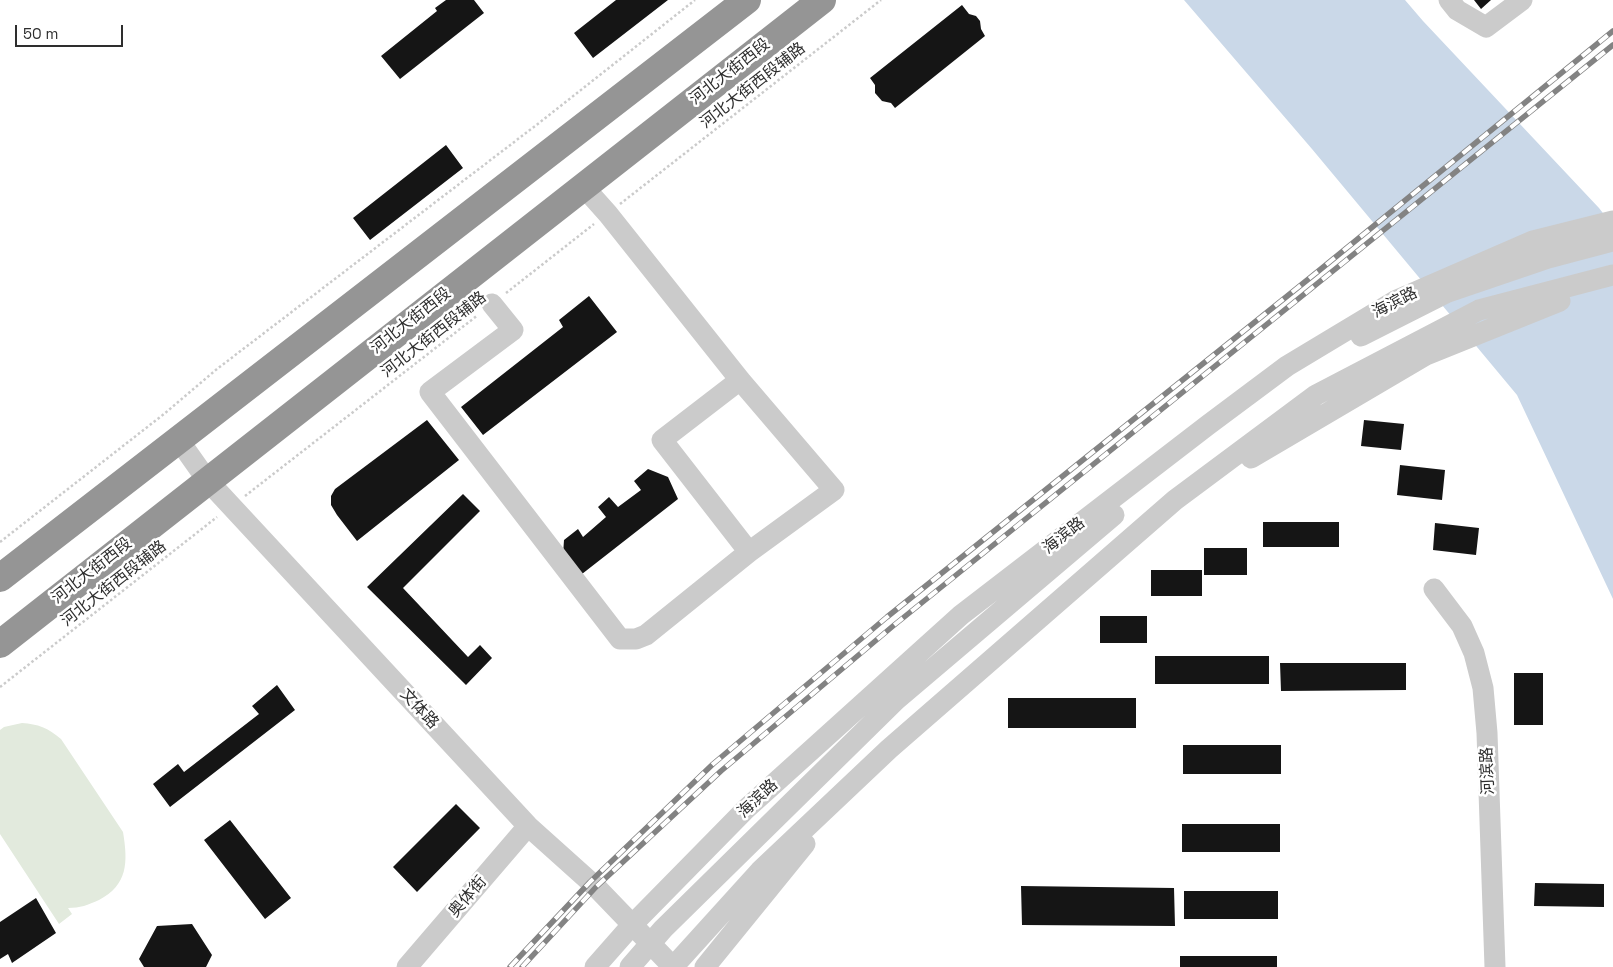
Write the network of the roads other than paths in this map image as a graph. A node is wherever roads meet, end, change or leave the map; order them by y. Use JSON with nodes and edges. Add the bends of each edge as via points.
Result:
{"nodes":[{"id":1,"x":747,"y":0,"type":"edge"},
{"id":2,"x":822,"y":0,"type":"edge"},
{"id":3,"x":1449,"y":0,"type":"edge"},
{"id":4,"x":1522,"y":0,"type":"edge"},
{"id":5,"x":583,"y":186,"type":"junction"},
{"id":6,"x":1613,"y":221,"type":"edge"},
{"id":7,"x":1613,"y":241,"type":"edge"},
{"id":8,"x":1613,"y":274,"type":"edge"},
{"id":9,"x":1613,"y":286,"type":"edge"},
{"id":10,"x":492,"y":304,"type":"road end"},
{"id":11,"x":740,"y":380,"type":"junction"},
{"id":12,"x":178,"y":439,"type":"junction"},
{"id":13,"x":207,"y":480,"type":"junction"},
{"id":14,"x":750,"y":552,"type":"junction"},
{"id":15,"x":0,"y":578,"type":"edge"},
{"id":16,"x":1434,"y":589,"type":"dead end"},
{"id":17,"x":0,"y":644,"type":"edge"},
{"id":18,"x":528,"y":826,"type":"junction"},
{"id":19,"x":632,"y":925,"type":"junction"},
{"id":20,"x":407,"y":967,"type":"edge"},
{"id":21,"x":595,"y":967,"type":"edge"},
{"id":22,"x":630,"y":967,"type":"edge"},
{"id":23,"x":673,"y":967,"type":"edge"},
{"id":24,"x":705,"y":967,"type":"edge"},
{"id":25,"x":1495,"y":967,"type":"edge"}],
"edges":[{"from":1,"to":12,"type":"highway"},
{"from":2,"to":5,"type":"highway","name":"河北大街西段"},
{"from":3,"to":4,"type":"street","via":[[1457,10],[1486,27]]},
{"from":5,"to":11,"type":"street"},
{"from":5,"to":13,"type":"highway","name":"河北大街西段"},
{"from":6,"to":19,"type":"street","name":"海滨路","via":[[1533,241],[1395,301],[1287,366],[961,615],[746,809]]},
{"from":7,"to":22,"type":"street","name":"海滨路","via":[[1548,258],[1448,292],[1356,339],[1220,427],[896,700],[664,929]]},
{"from":8,"to":23,"type":"street","via":[[1479,310],[1316,395],[1174,500],[890,749],[760,871]]},
{"from":9,"to":24,"type":"street","via":[[1553,303],[1426,356],[1234,468],[1002,663],[815,831]]},
{"from":10,"to":14,"type":"street","via":[[513,330],[430,392],[620,639],[646,635]]},
{"from":11,"to":14,"type":"street","via":[[662,440]]},
{"from":11,"to":14,"type":"street","via":[[834,490]]},
{"from":12,"to":13,"type":"street","name":"文体路"},
{"from":12,"to":15,"type":"highway"},
{"from":13,"to":17,"type":"highway","name":"河北大街西段"},
{"from":13,"to":18,"type":"street","name":"文体路"},
{"from":16,"to":25,"type":"street","name":"河滨路","via":[[1462,626],[1474,652],[1483,688]]},
{"from":18,"to":19,"type":"street","name":"文体路","via":[[596,887]]},
{"from":18,"to":20,"type":"street","name":"奥体街"},
{"from":19,"to":21,"type":"street","name":"海滨路"},
{"from":19,"to":23,"type":"street","name":"文体路"}]}
